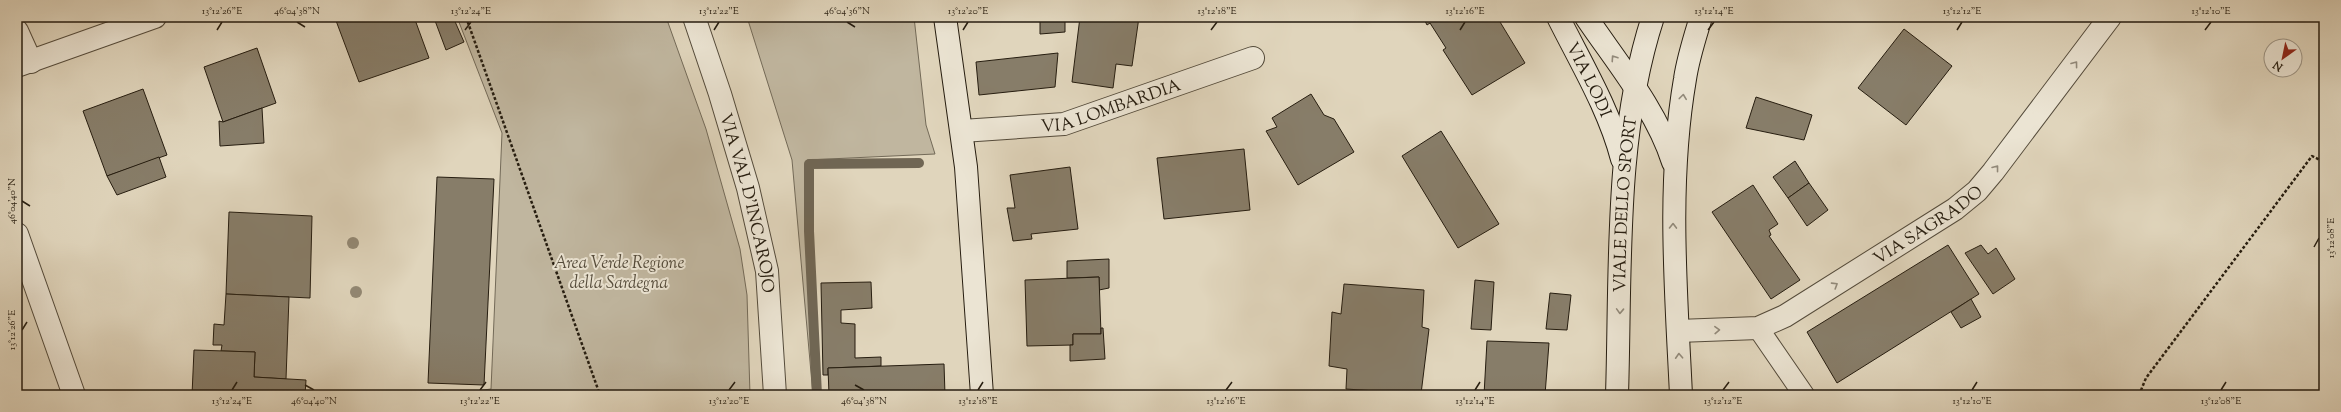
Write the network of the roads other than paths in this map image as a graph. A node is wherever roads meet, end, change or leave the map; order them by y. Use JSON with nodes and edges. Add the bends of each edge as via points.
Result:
{"nodes":[{"id":1,"x":155,"y":17,"type":"edge"},
{"id":2,"x":694,"y":17,"type":"edge"},
{"id":3,"x":945,"y":17,"type":"edge"},
{"id":4,"x":1558,"y":17,"type":"edge"},
{"id":5,"x":1586,"y":17,"type":"edge"},
{"id":6,"x":1653,"y":17,"type":"edge"},
{"id":7,"x":1701,"y":17,"type":"edge"},
{"id":8,"x":2110,"y":17,"type":"edge"},
{"id":9,"x":17,"y":31,"type":"edge"},
{"id":10,"x":1253,"y":58,"type":"dead end"},
{"id":11,"x":24,"y":64,"type":"edge"},
{"id":12,"x":1636,"y":91,"type":"junction"},
{"id":13,"x":962,"y":131,"type":"junction"},
{"id":14,"x":1624,"y":167,"type":"junction"},
{"id":15,"x":1675,"y":167,"type":"junction"},
{"id":16,"x":17,"y":234,"type":"edge"},
{"id":17,"x":1758,"y":328,"type":"junction"},
{"id":18,"x":1678,"y":331,"type":"junction"},
{"id":19,"x":74,"y":395,"type":"edge"},
{"id":20,"x":775,"y":395,"type":"edge"},
{"id":21,"x":982,"y":395,"type":"edge"},
{"id":22,"x":1617,"y":395,"type":"edge"},
{"id":23,"x":1681,"y":395,"type":"edge"},
{"id":24,"x":1804,"y":395,"type":"edge"}],
"edges":[{"from":1,"to":11,"type":"street"},
{"from":2,"to":20,"type":"street","name":"VIA VAL D'INCAROJO","via":[[748,188],[767,271]]},
{"from":3,"to":13,"type":"street"},
{"from":4,"to":14,"type":"street","name":"VIA LODI","via":[[1607,114]]},
{"from":12,"to":5,"type":"street","name":"VIA LODI","one_way":true},
{"from":6,"to":12,"type":"street","name":"VIALE DELLO SPORT"},
{"from":15,"to":7,"type":"street","one_way":true,"via":[[1685,78]]},
{"from":17,"to":8,"type":"street","name":"VIA SAGRADO","one_way":true,"via":[[1798,308],[1955,209],[1977,191]]},
{"from":9,"to":11,"type":"street"},
{"from":10,"to":13,"type":"street","name":"VIA LOMBARDIA","via":[[1064,124]]},
{"from":12,"to":14,"type":"street","name":"VIALE DELLO SPORT"},
{"from":12,"to":15,"type":"street","name":"VIA LODI","via":[[1655,119]]},
{"from":13,"to":21,"type":"street"},
{"from":14,"to":22,"type":"street","name":"VIALE DELLO SPORT","one_way":true},
{"from":18,"to":15,"type":"street","one_way":true,"via":[[1673,233]]},
{"from":16,"to":19,"type":"street"},
{"from":18,"to":17,"type":"street","name":"VIA SAGRADO","one_way":true},
{"from":17,"to":24,"type":"lane"},
{"from":23,"to":18,"type":"street","one_way":true}]}
